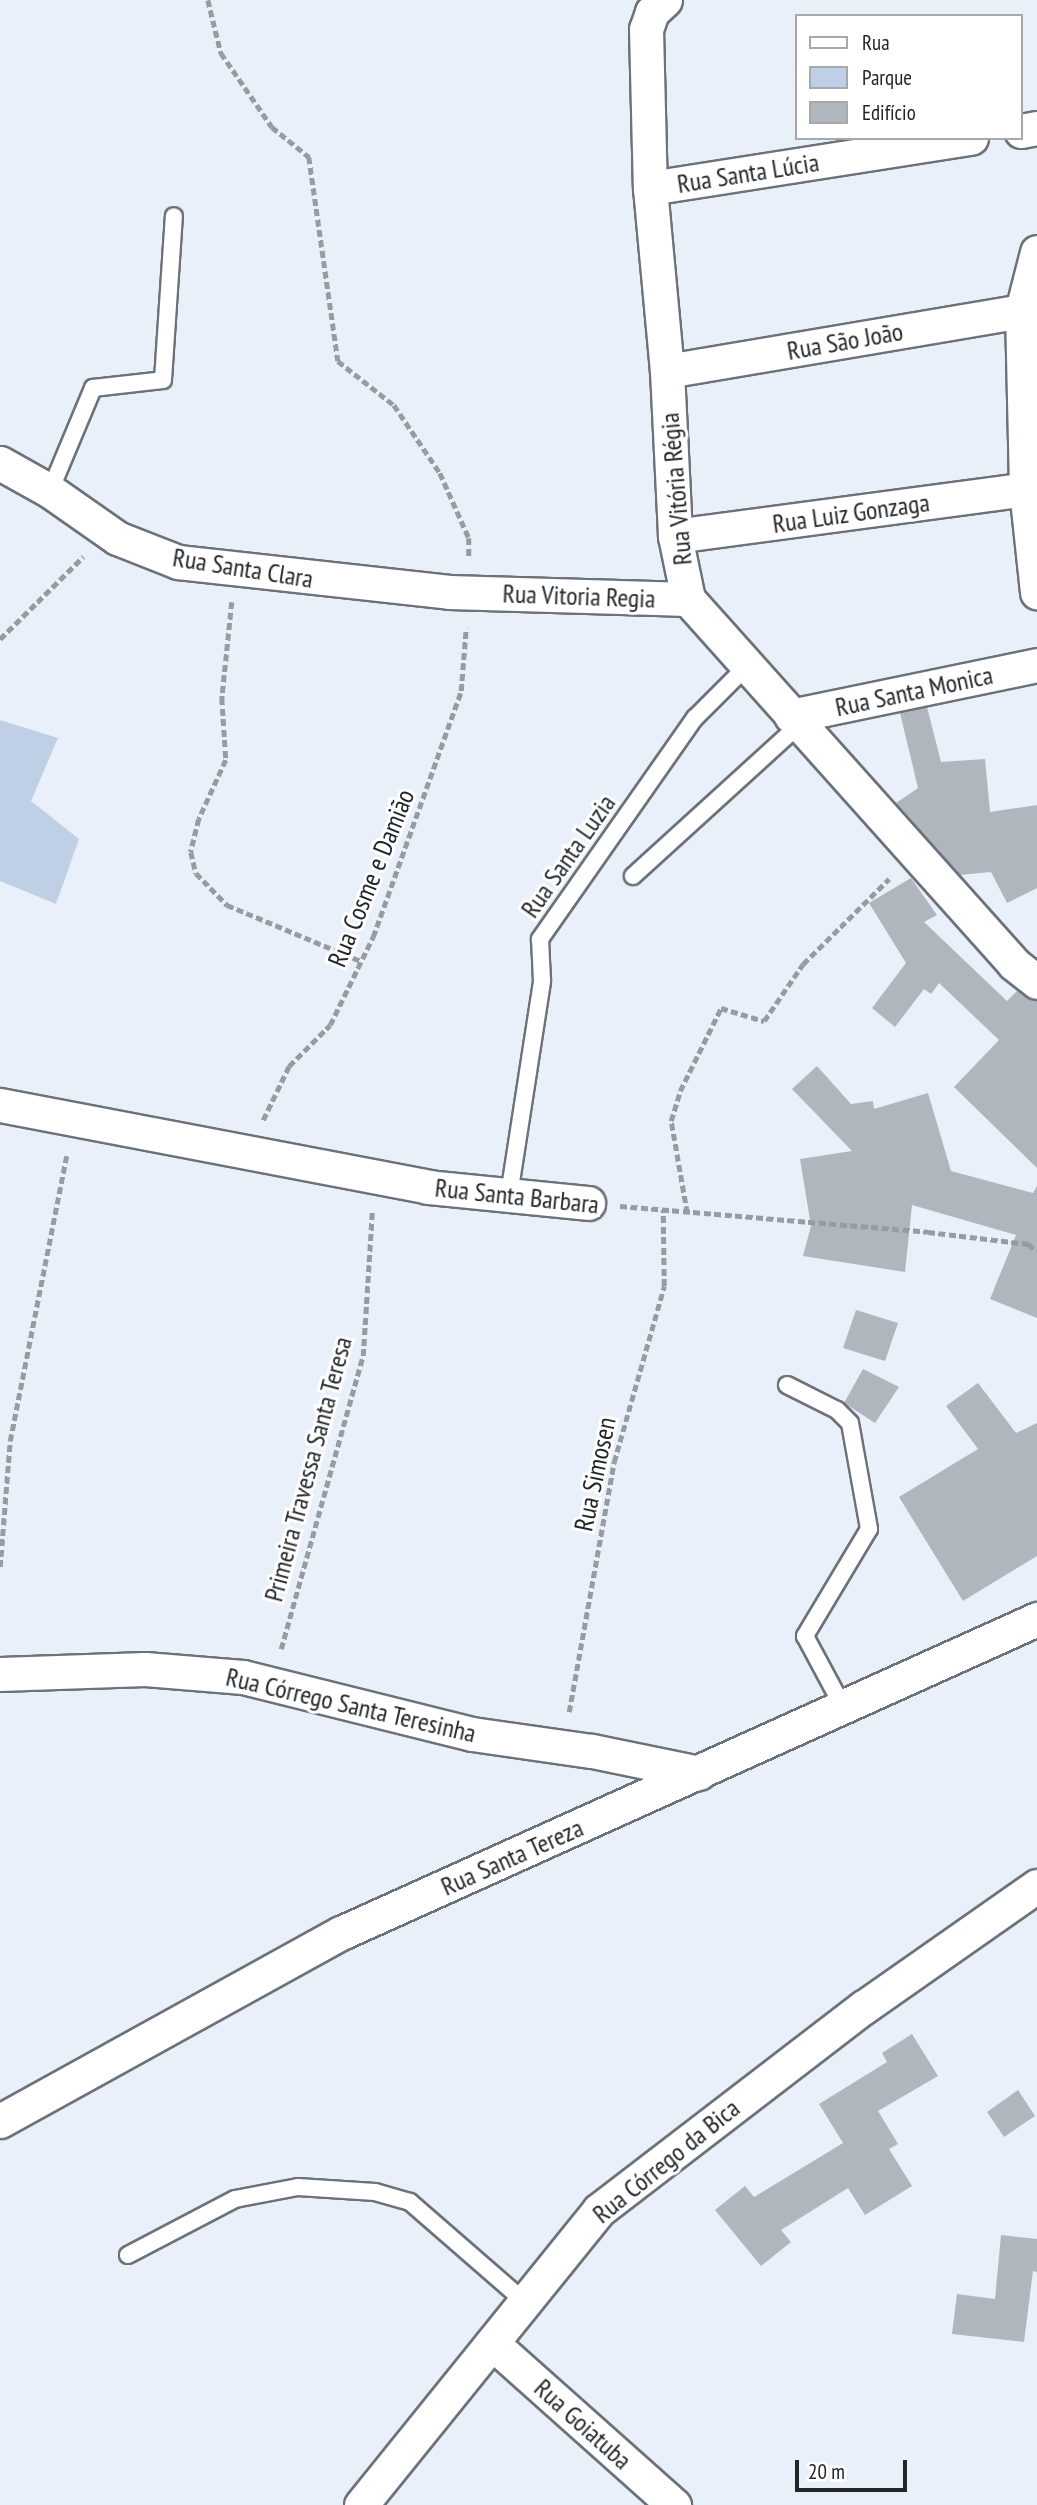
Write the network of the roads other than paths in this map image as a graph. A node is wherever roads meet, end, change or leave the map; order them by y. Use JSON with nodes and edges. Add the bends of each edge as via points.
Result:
{"nodes":[{"id":1,"x":665,"y":0,"type":"edge"},
{"id":2,"x":958,"y":140,"type":"edge"},
{"id":3,"x":650,"y":188,"type":"junction"},
{"id":4,"x":174,"y":216,"type":"dead end"},
{"id":5,"x":1037,"y":252,"type":"edge"},
{"id":6,"x":1022,"y":311,"type":"junction"},
{"id":7,"x":667,"y":371,"type":"junction"},
{"id":8,"x":0,"y":463,"type":"edge"},
{"id":9,"x":1026,"y":489,"type":"junction"},
{"id":10,"x":50,"y":491,"type":"junction"},
{"id":11,"x":675,"y":536,"type":"junction"},
{"id":12,"x":469,"y":593,"type":"joint"},
{"id":13,"x":1037,"y":593,"type":"edge"},
{"id":14,"x":688,"y":599,"type":"junction"},
{"id":15,"x":747,"y":666,"type":"junction"},
{"id":16,"x":1037,"y":666,"type":"edge"},
{"id":17,"x":795,"y":720,"type":"junction"},
{"id":18,"x":634,"y":876,"type":"dead end"},
{"id":19,"x":1037,"y":982,"type":"edge"},
{"id":20,"x":0,"y":1105,"type":"edge"},
{"id":21,"x":509,"y":1195,"type":"junction"},
{"id":22,"x":588,"y":1203,"type":"road end"},
{"id":23,"x":787,"y":1385,"type":"dead end"},
{"id":24,"x":1037,"y":1619,"type":"edge"},
{"id":25,"x":0,"y":1674,"type":"edge"},
{"id":26,"x":844,"y":1707,"type":"junction"},
{"id":27,"x":699,"y":1773,"type":"junction"},
{"id":28,"x":1037,"y":1886,"type":"edge"},
{"id":29,"x":0,"y":2121,"type":"edge"},
{"id":30,"x":128,"y":2255,"type":"dead end"},
{"id":31,"x":525,"y":2302,"type":"junction"},
{"id":32,"x":492,"y":2343,"type":"junction"},
{"id":33,"x":361,"y":2505,"type":"edge"},
{"id":34,"x":674,"y":2505,"type":"edge"}],
"edges":[{"from":1,"to":3,"type":"street","name":"Rua Vitória Régia","via":[[652,12],[646,29]]},
{"from":2,"to":3,"type":"street","name":"Rua Santa Lúcia"},
{"from":3,"to":7,"type":"street","name":"Rua Vitória Régia"},
{"from":4,"to":10,"type":"lane","via":[[163,380],[93,388]]},
{"from":5,"to":6,"type":"street"},
{"from":6,"to":7,"type":"street","name":"Rua São João"},
{"from":6,"to":9,"type":"street"},
{"from":7,"to":11,"type":"street","name":"Rua Vitória Régia"},
{"from":8,"to":10,"type":"street","name":"Rua Santa Clara"},
{"from":9,"to":11,"type":"street","name":"Rua Luiz Gonzaga"},
{"from":9,"to":13,"type":"street"},
{"from":10,"to":12,"type":"street","name":"Rua Santa Clara","via":[[108,532],[178,562]]},
{"from":11,"to":14,"type":"street","name":"Rua Vitória Régia"},
{"from":12,"to":14,"type":"street","name":"Rua Vitoria Regia"},
{"from":14,"to":15,"type":"street","name":"Rua Vitória Régia"},
{"from":15,"to":17,"type":"street","name":"Rua Vitória Régia"},
{"from":15,"to":21,"type":"lane","name":"Rua Santa Luzia","via":[[695,718],[540,939],[542,981]]},
{"from":16,"to":17,"type":"street","name":"Rua Santa Monica"},
{"from":17,"to":18,"type":"lane"},
{"from":17,"to":19,"type":"street","name":"Rua Vitória Régia","via":[[1014,964]]},
{"from":20,"to":21,"type":"street","name":"Rua Santa Barbara","via":[[374,1177]]},
{"from":21,"to":22,"type":"street","name":"Rua Santa Barbara"},
{"from":23,"to":26,"type":"lane","via":[[837,1410],[850,1423],[869,1529],[805,1636]]},
{"from":24,"to":26,"type":"street","name":"Rua Santa Tereza"},
{"from":25,"to":27,"type":"street","name":"Rua Córrego Santa Teresinha","via":[[145,1669],[243,1677],[472,1734]]},
{"from":26,"to":27,"type":"street","name":"Rua Santa Tereza"},
{"from":27,"to":29,"type":"street","name":"Rua Santa Tereza","via":[[341,1933]]},
{"from":28,"to":31,"type":"street","name":"Rua Córrego da Bica","via":[[864,2007],[599,2210]]},
{"from":30,"to":31,"type":"lane","via":[[235,2199],[298,2187],[375,2192],[410,2202]]},
{"from":31,"to":32,"type":"street","name":"Rua Córrego da Bica"},
{"from":32,"to":33,"type":"street","name":"Rua Córrego da Bica"},
{"from":32,"to":34,"type":"street","name":"Rua Goiatuba"}]}
